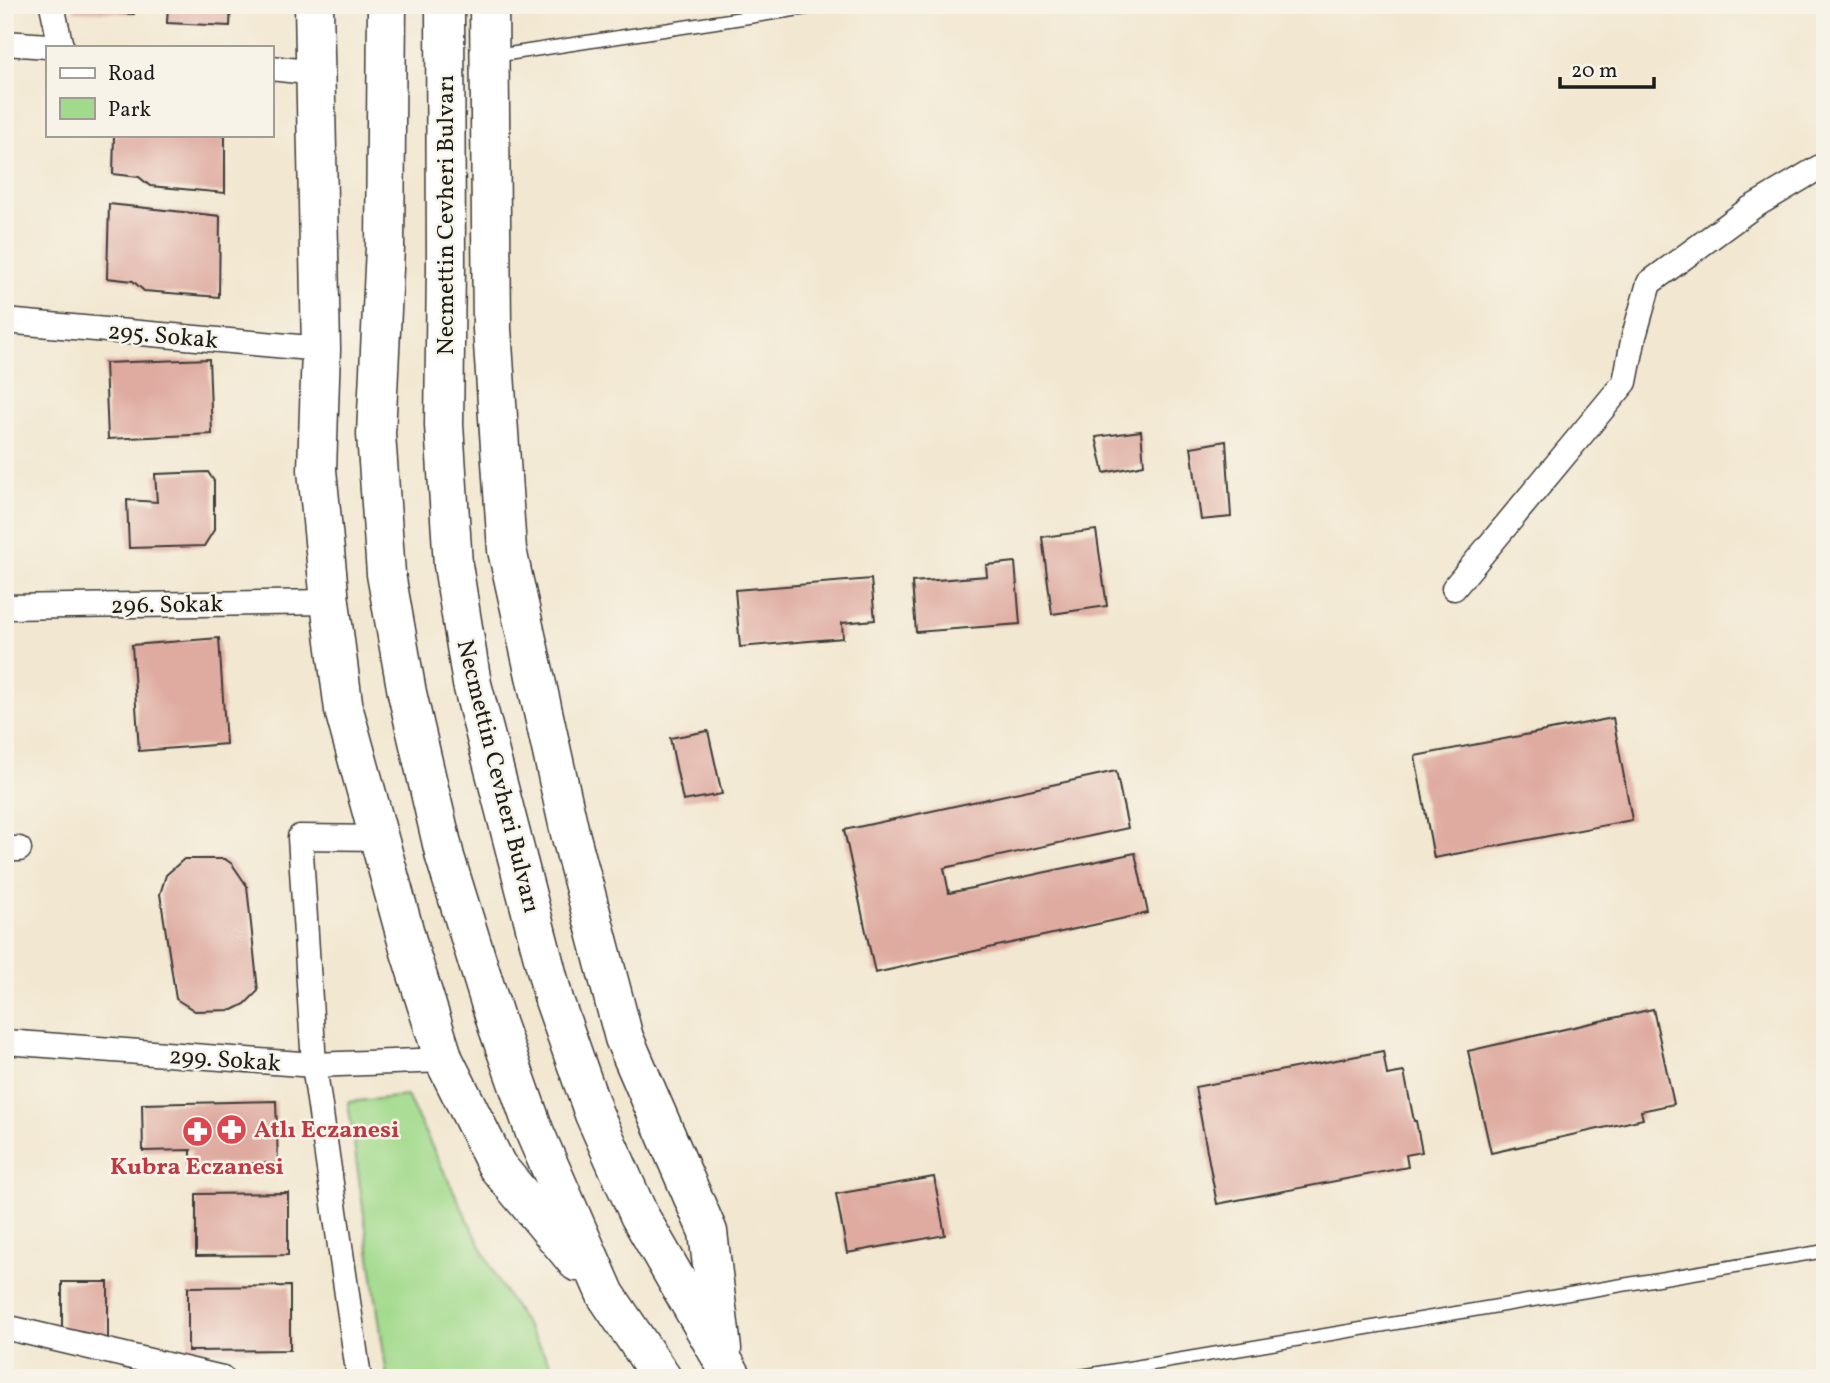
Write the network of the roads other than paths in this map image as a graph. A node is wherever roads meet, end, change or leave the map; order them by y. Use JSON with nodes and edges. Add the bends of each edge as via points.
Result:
{"nodes":[{"id":1,"x":52,"y":5,"type":"edge"},
{"id":2,"x":314,"y":5,"type":"edge"},
{"id":3,"x":387,"y":5,"type":"edge"},
{"id":4,"x":445,"y":5,"type":"edge"},
{"id":5,"x":489,"y":5,"type":"edge"},
{"id":6,"x":827,"y":5,"type":"edge"},
{"id":7,"x":5,"y":43,"type":"edge"},
{"id":8,"x":47,"y":46,"type":"edge"},
{"id":9,"x":61,"y":46,"type":"edge"},
{"id":10,"x":488,"y":57,"type":"junction"},
{"id":11,"x":273,"y":68,"type":"edge"},
{"id":12,"x":316,"y":73,"type":"junction"},
{"id":13,"x":1825,"y":164,"type":"edge"},
{"id":14,"x":5,"y":321,"type":"edge"},
{"id":15,"x":321,"y":349,"type":"junction"},
{"id":16,"x":1454,"y":588,"type":"dead end"},
{"id":17,"x":330,"y":602,"type":"junction"},
{"id":18,"x":5,"y":607,"type":"edge"},
{"id":19,"x":380,"y":838,"type":"junction"},
{"id":20,"x":5,"y":1042,"type":"edge"},
{"id":21,"x":444,"y":1060,"type":"junction"},
{"id":22,"x":314,"y":1065,"type":"junction"},
{"id":23,"x":1825,"y":1251,"type":"edge"},
{"id":24,"x":606,"y":1296,"type":"junction"},
{"id":25,"x":5,"y":1327,"type":"edge"},
{"id":26,"x":729,"y":1371,"type":"edge"},
{"id":27,"x":222,"y":1378,"type":"edge"},
{"id":28,"x":359,"y":1378,"type":"edge"},
{"id":29,"x":662,"y":1378,"type":"edge"},
{"id":30,"x":1069,"y":1378,"type":"edge"}],
"edges":[{"from":1,"to":9,"type":"street"},
{"from":2,"to":12,"type":"main road"},
{"from":3,"to":24,"type":"main road","via":[[385,247],[376,434],[386,574],[407,693],[453,883],[535,1133]]},
{"from":4,"to":26,"type":"main road","name":"Necmettin Cevheri Bulvarı","via":[[444,425],[453,565],[472,684],[554,1000],[594,1114],[639,1215]]},
{"from":5,"to":10,"type":"main road"},
{"from":6,"to":10,"type":"lane"},
{"from":7,"to":8,"type":"street"},
{"from":10,"to":26,"type":"main road","via":[[492,330],[507,550],[570,834],[624,1038],[708,1232]]},
{"from":11,"to":12,"type":"street"},
{"from":12,"to":15,"type":"main road"},
{"from":13,"to":16,"type":"street","via":[[1751,208],[1649,283],[1625,382]]},
{"from":14,"to":15,"type":"street","name":"295. Sokak"},
{"from":15,"to":17,"type":"main road","via":[[317,470]]},
{"from":17,"to":18,"type":"street","name":"296. Sokak"},
{"from":17,"to":19,"type":"main road","via":[[344,710]]},
{"from":19,"to":21,"type":"main road"},
{"from":19,"to":22,"type":"street","via":[[300,837]]},
{"from":20,"to":22,"type":"street","name":"299. Sokak"},
{"from":21,"to":22,"type":"street","name":"299. Sokak"},
{"from":21,"to":24,"type":"main road","via":[[497,1166]]},
{"from":22,"to":28,"type":"street"},
{"from":23,"to":30,"type":"lane"},
{"from":24,"to":29,"type":"main road"},
{"from":25,"to":27,"type":"street"}]}
